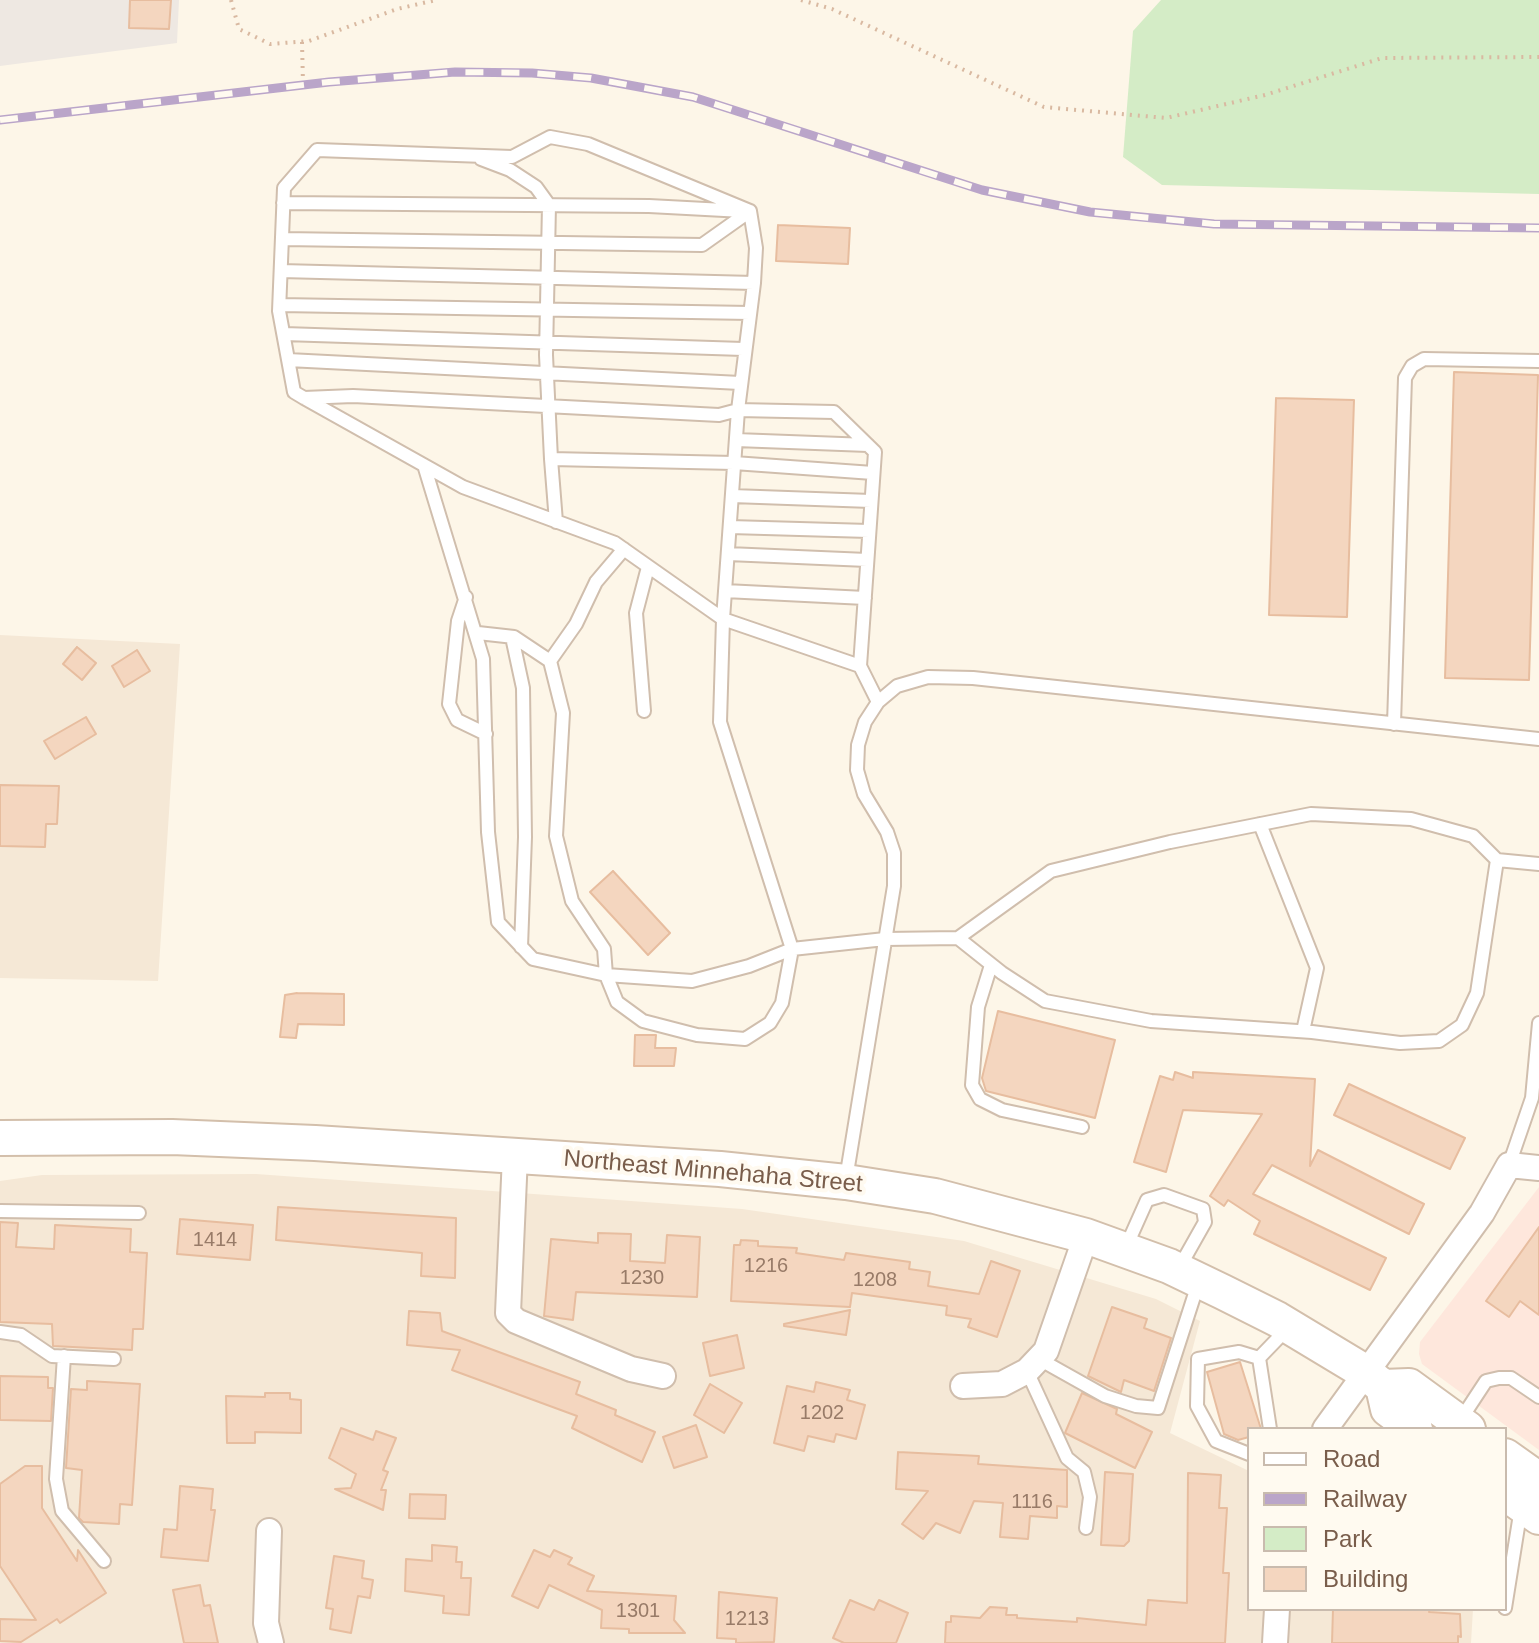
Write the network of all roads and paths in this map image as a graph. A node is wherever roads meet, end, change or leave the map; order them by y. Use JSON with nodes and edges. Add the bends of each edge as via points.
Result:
{"nodes":[{"id":1,"x":231,"y":0,"type":"edge"},
{"id":2,"x":436,"y":0,"type":"edge"},
{"id":3,"x":801,"y":0,"type":"edge"},
{"id":4,"x":302,"y":42,"type":"junction"},
{"id":5,"x":1539,"y":57,"type":"edge"},
{"id":6,"x":303,"y":84,"type":"dead end"},
{"id":7,"x":471,"y":155,"type":"junction"},
{"id":8,"x":283,"y":203,"type":"junction"},
{"id":9,"x":549,"y":205,"type":"junction"},
{"id":10,"x":750,"y":211,"type":"junction"},
{"id":11,"x":282,"y":239,"type":"junction"},
{"id":12,"x":548,"y":242,"type":"junction"},
{"id":13,"x":281,"y":271,"type":"junction"},
{"id":14,"x":547,"y":278,"type":"junction"},
{"id":15,"x":754,"y":283,"type":"junction"},
{"id":16,"x":280,"y":305,"type":"junction"},
{"id":17,"x":547,"y":309,"type":"junction"},
{"id":18,"x":750,"y":313,"type":"junction"},
{"id":19,"x":284,"y":334,"type":"junction"},
{"id":20,"x":546,"y":342,"type":"junction"},
{"id":21,"x":743,"y":349,"type":"junction"},
{"id":22,"x":288,"y":360,"type":"junction"},
{"id":23,"x":1539,"y":361,"type":"edge"},
{"id":24,"x":547,"y":373,"type":"junction"},
{"id":25,"x":740,"y":383,"type":"junction"},
{"id":26,"x":304,"y":398,"type":"junction"},
{"id":27,"x":548,"y":406,"type":"junction"},
{"id":28,"x":738,"y":410,"type":"junction"},
{"id":29,"x":736,"y":440,"type":"junction"},
{"id":30,"x":868,"y":445,"type":"junction"},
{"id":31,"x":551,"y":459,"type":"junction"},
{"id":32,"x":734,"y":463,"type":"junction"},
{"id":33,"x":424,"y":465,"type":"junction"},
{"id":34,"x":873,"y":473,"type":"junction"},
{"id":35,"x":732,"y":496,"type":"junction"},
{"id":36,"x":871,"y":501,"type":"junction"},
{"id":37,"x":556,"y":522,"type":"junction"},
{"id":38,"x":730,"y":527,"type":"junction"},
{"id":39,"x":869,"y":531,"type":"junction"},
{"id":40,"x":624,"y":549,"type":"junction"},
{"id":41,"x":728,"y":554,"type":"junction"},
{"id":42,"x":867,"y":560,"type":"junction"},
{"id":43,"x":648,"y":567,"type":"junction"},
{"id":44,"x":725,"y":591,"type":"junction"},
{"id":45,"x":466,"y":597,"type":"junction"},
{"id":46,"x":865,"y":598,"type":"junction"},
{"id":47,"x":723,"y":619,"type":"junction"},
{"id":48,"x":478,"y":633,"type":"junction"},
{"id":49,"x":512,"y":637,"type":"junction"},
{"id":50,"x":550,"y":661,"type":"junction"},
{"id":51,"x":860,"y":666,"type":"junction"},
{"id":52,"x":878,"y":702,"type":"junction"},
{"id":53,"x":644,"y":711,"type":"dead end"},
{"id":54,"x":1394,"y":724,"type":"junction"},
{"id":55,"x":486,"y":734,"type":"junction"},
{"id":56,"x":1539,"y":739,"type":"edge"},
{"id":57,"x":1260,"y":824,"type":"junction"},
{"id":58,"x":1497,"y":860,"type":"junction"},
{"id":59,"x":1539,"y":864,"type":"edge"},
{"id":60,"x":958,"y":938,"type":"junction"},
{"id":61,"x":885,"y":939,"type":"junction"},
{"id":62,"x":521,"y":947,"type":"junction"},
{"id":63,"x":792,"y":949,"type":"junction"},
{"id":64,"x":991,"y":965,"type":"junction"},
{"id":65,"x":606,"y":975,"type":"junction"},
{"id":66,"x":1539,"y":1023,"type":"edge"},
{"id":67,"x":1303,"y":1031,"type":"junction"},
{"id":68,"x":1082,"y":1127,"type":"dead end"},
{"id":69,"x":0,"y":1138,"type":"edge"},
{"id":70,"x":515,"y":1156,"type":"junction"},
{"id":71,"x":1509,"y":1165,"type":"junction"},
{"id":72,"x":1539,"y":1168,"type":"edge"},
{"id":73,"x":846,"y":1182,"type":"junction"},
{"id":74,"x":0,"y":1211,"type":"edge"},
{"id":75,"x":139,"y":1213,"type":"dead end"},
{"id":76,"x":1086,"y":1236,"type":"junction"},
{"id":77,"x":1125,"y":1250,"type":"junction"},
{"id":78,"x":1188,"y":1276,"type":"junction"},
{"id":79,"x":1289,"y":1327,"type":"junction"},
{"id":80,"x":0,"y":1332,"type":"edge"},
{"id":81,"x":64,"y":1356,"type":"junction"},
{"id":82,"x":1259,"y":1358,"type":"junction"},
{"id":83,"x":114,"y":1359,"type":"dead end"},
{"id":84,"x":1033,"y":1365,"type":"junction"},
{"id":85,"x":663,"y":1376,"type":"dead end"},
{"id":86,"x":1374,"y":1380,"type":"junction"},
{"id":87,"x":963,"y":1386,"type":"dead end"},
{"id":88,"x":1539,"y":1397,"type":"edge"},
{"id":89,"x":1464,"y":1426,"type":"edge"},
{"id":90,"x":1270,"y":1427,"type":"edge"},
{"id":91,"x":1327,"y":1427,"type":"edge"},
{"id":92,"x":1412,"y":1427,"type":"edge"},
{"id":93,"x":1247,"y":1453,"type":"edge"},
{"id":94,"x":1507,"y":1460,"type":"edge"},
{"id":95,"x":1526,"y":1499,"type":"edge"},
{"id":96,"x":1086,"y":1528,"type":"dead end"},
{"id":97,"x":269,"y":1531,"type":"dead end"},
{"id":98,"x":104,"y":1561,"type":"dead end"},
{"id":99,"x":1507,"y":1595,"type":"edge"},
{"id":100,"x":1277,"y":1611,"type":"edge"},
{"id":101,"x":271,"y":1643,"type":"edge"},
{"id":102,"x":1275,"y":1643,"type":"edge"}],
"edges":[{"from":1,"to":4,"type":"path","via":[[239,29],[270,44]]},
{"from":2,"to":4,"type":"path"},
{"from":3,"to":5,"type":"path","via":[[832,9],[1044,107],[1166,118],[1265,95],[1382,58]]},
{"from":4,"to":6,"type":"path"},
{"from":7,"to":8,"type":"lane","via":[[317,150],[284,188]]},
{"from":7,"to":9,"type":"lane","via":[[510,170],[536,187]]},
{"from":7,"to":10,"type":"lane","via":[[512,157],[550,137],[588,144]]},
{"from":8,"to":9,"type":"lane"},
{"from":8,"to":11,"type":"lane"},
{"from":9,"to":10,"type":"lane"},
{"from":9,"to":12,"type":"lane"},
{"from":10,"to":12,"type":"lane","via":[[702,245]]},
{"from":10,"to":15,"type":"lane"},
{"from":11,"to":12,"type":"lane"},
{"from":11,"to":13,"type":"lane"},
{"from":12,"to":14,"type":"lane"},
{"from":13,"to":14,"type":"lane"},
{"from":13,"to":16,"type":"lane"},
{"from":14,"to":15,"type":"lane"},
{"from":14,"to":17,"type":"lane"},
{"from":15,"to":18,"type":"lane"},
{"from":16,"to":17,"type":"lane"},
{"from":16,"to":19,"type":"lane"},
{"from":17,"to":18,"type":"lane"},
{"from":17,"to":20,"type":"lane"},
{"from":18,"to":21,"type":"lane"},
{"from":19,"to":20,"type":"lane"},
{"from":19,"to":22,"type":"lane"},
{"from":20,"to":21,"type":"lane"},
{"from":20,"to":24,"type":"lane"},
{"from":21,"to":25,"type":"lane"},
{"from":22,"to":24,"type":"lane"},
{"from":22,"to":26,"type":"lane","via":[[294,392]]},
{"from":23,"to":54,"type":"lane","via":[[1424,359],[1405,378]]},
{"from":24,"to":25,"type":"lane"},
{"from":24,"to":27,"type":"lane"},
{"from":25,"to":28,"type":"lane"},
{"from":26,"to":27,"type":"lane"},
{"from":26,"to":33,"type":"lane"},
{"from":27,"to":28,"type":"lane","via":[[719,415]]},
{"from":27,"to":31,"type":"lane"},
{"from":28,"to":29,"type":"lane"},
{"from":28,"to":30,"type":"lane","via":[[834,412]]},
{"from":29,"to":30,"type":"lane"},
{"from":29,"to":32,"type":"lane"},
{"from":30,"to":34,"type":"lane","via":[[875,452]]},
{"from":31,"to":32,"type":"lane"},
{"from":31,"to":37,"type":"lane"},
{"from":32,"to":34,"type":"lane"},
{"from":32,"to":35,"type":"lane"},
{"from":33,"to":37,"type":"lane","via":[[463,487]]},
{"from":33,"to":45,"type":"lane"},
{"from":34,"to":36,"type":"lane"},
{"from":35,"to":36,"type":"lane"},
{"from":35,"to":38,"type":"lane"},
{"from":36,"to":39,"type":"lane"},
{"from":37,"to":40,"type":"lane"},
{"from":38,"to":39,"type":"lane"},
{"from":38,"to":41,"type":"lane"},
{"from":39,"to":42,"type":"lane"},
{"from":40,"to":43,"type":"lane"},
{"from":40,"to":50,"type":"lane","via":[[596,582]]},
{"from":41,"to":42,"type":"lane"},
{"from":41,"to":44,"type":"lane"},
{"from":42,"to":46,"type":"lane"},
{"from":43,"to":47,"type":"lane"},
{"from":43,"to":53,"type":"lane","via":[[636,613]]},
{"from":44,"to":46,"type":"lane"},
{"from":44,"to":47,"type":"lane"},
{"from":45,"to":48,"type":"lane"},
{"from":45,"to":55,"type":"lane","via":[[458,621],[449,704],[457,720]]},
{"from":46,"to":51,"type":"lane"},
{"from":47,"to":51,"type":"lane"},
{"from":47,"to":63,"type":"lane","via":[[720,722]]},
{"from":48,"to":49,"type":"lane"},
{"from":48,"to":55,"type":"lane"},
{"from":49,"to":50,"type":"lane"},
{"from":49,"to":62,"type":"lane","via":[[523,688]]},
{"from":50,"to":65,"type":"lane","via":[[563,713],[556,836],[572,901],[604,949]]},
{"from":51,"to":52,"type":"lane"},
{"from":52,"to":54,"type":"lane","via":[[897,686],[928,677],[973,678]]},
{"from":52,"to":61,"type":"lane","via":[[861,734],[857,770],[894,853]]},
{"from":54,"to":56,"type":"lane"},
{"from":55,"to":62,"type":"lane","via":[[488,832],[498,922]]},
{"from":57,"to":58,"type":"lane","via":[[1311,814],[1411,819],[1473,836]]},
{"from":57,"to":60,"type":"lane","via":[[1051,871]]},
{"from":57,"to":67,"type":"lane","via":[[1317,968]]},
{"from":58,"to":59,"type":"lane"},
{"from":58,"to":67,"type":"lane","via":[[1477,993],[1462,1025],[1439,1041],[1400,1043]]},
{"from":60,"to":61,"type":"lane"},
{"from":60,"to":64,"type":"lane"},
{"from":61,"to":63,"type":"lane"},
{"from":61,"to":73,"type":"lane"},
{"from":62,"to":65,"type":"lane","via":[[533,959]]},
{"from":63,"to":65,"type":"lane","via":[[692,981]]},
{"from":63,"to":65,"type":"lane","via":[[782,1003],[770,1023],[745,1039],[697,1035],[643,1021],[617,1002]]},
{"from":64,"to":67,"type":"lane","via":[[1045,1001],[1151,1021]]},
{"from":64,"to":68,"type":"lane","via":[[978,1007],[972,1085],[980,1099],[1002,1110]]},
{"from":66,"to":71,"type":"lane","via":[[1532,1098]]},
{"from":69,"to":70,"type":"main road","name":"Northeast Minnehaha Street","via":[[172,1137]]},
{"from":70,"to":73,"type":"main road","name":"Northeast Minnehaha Street"},
{"from":70,"to":85,"type":"street","via":[[508,1313],[631,1369]]},
{"from":71,"to":72,"type":"street"},
{"from":71,"to":86,"type":"street"},
{"from":73,"to":76,"type":"main road","name":"Northeast Minnehaha Street","via":[[987,1207]]},
{"from":74,"to":75,"type":"lane"},
{"from":76,"to":77,"type":"main road","name":"Northeast Minnehaha Street"},
{"from":76,"to":84,"type":"street","via":[[1046,1351]]},
{"from":77,"to":78,"type":"main road","name":"Northeast Minnehaha Street"},
{"from":77,"to":78,"type":"lane","via":[[1147,1200],[1164,1195],[1203,1209],[1205,1222]]},
{"from":78,"to":79,"type":"main road","name":"Northeast Minnehaha Street"},
{"from":78,"to":84,"type":"lane","via":[[1158,1408],[1105,1396]]},
{"from":79,"to":82,"type":"lane"},
{"from":79,"to":86,"type":"main road","name":"Northeast Minnehaha Street"},
{"from":80,"to":81,"type":"lane","via":[[21,1335],[52,1356]]},
{"from":81,"to":83,"type":"lane"},
{"from":81,"to":98,"type":"lane","via":[[56,1479],[62,1511]]},
{"from":82,"to":90,"type":"lane"},
{"from":82,"to":93,"type":"lane","via":[[1239,1352],[1198,1359],[1197,1406],[1216,1441]]},
{"from":84,"to":87,"type":"street","via":[[1002,1384]]},
{"from":84,"to":96,"type":"lane","via":[[1067,1458],[1084,1472],[1090,1497]]},
{"from":86,"to":89,"type":"main road","name":"Northeast Minnehaha Street","via":[[1409,1386]]},
{"from":86,"to":91,"type":"street"},
{"from":86,"to":92,"type":"main road","name":"Northeast Minnehaha Street","via":[[1388,1409]]},
{"from":88,"to":89,"type":"lane","via":[[1511,1378],[1486,1381]]},
{"from":94,"to":95,"type":"main road"},
{"from":95,"to":99,"type":"lane","via":[[1516,1521]]},
{"from":97,"to":101,"type":"street","via":[[266,1623]]},
{"from":100,"to":102,"type":"street"}]}
